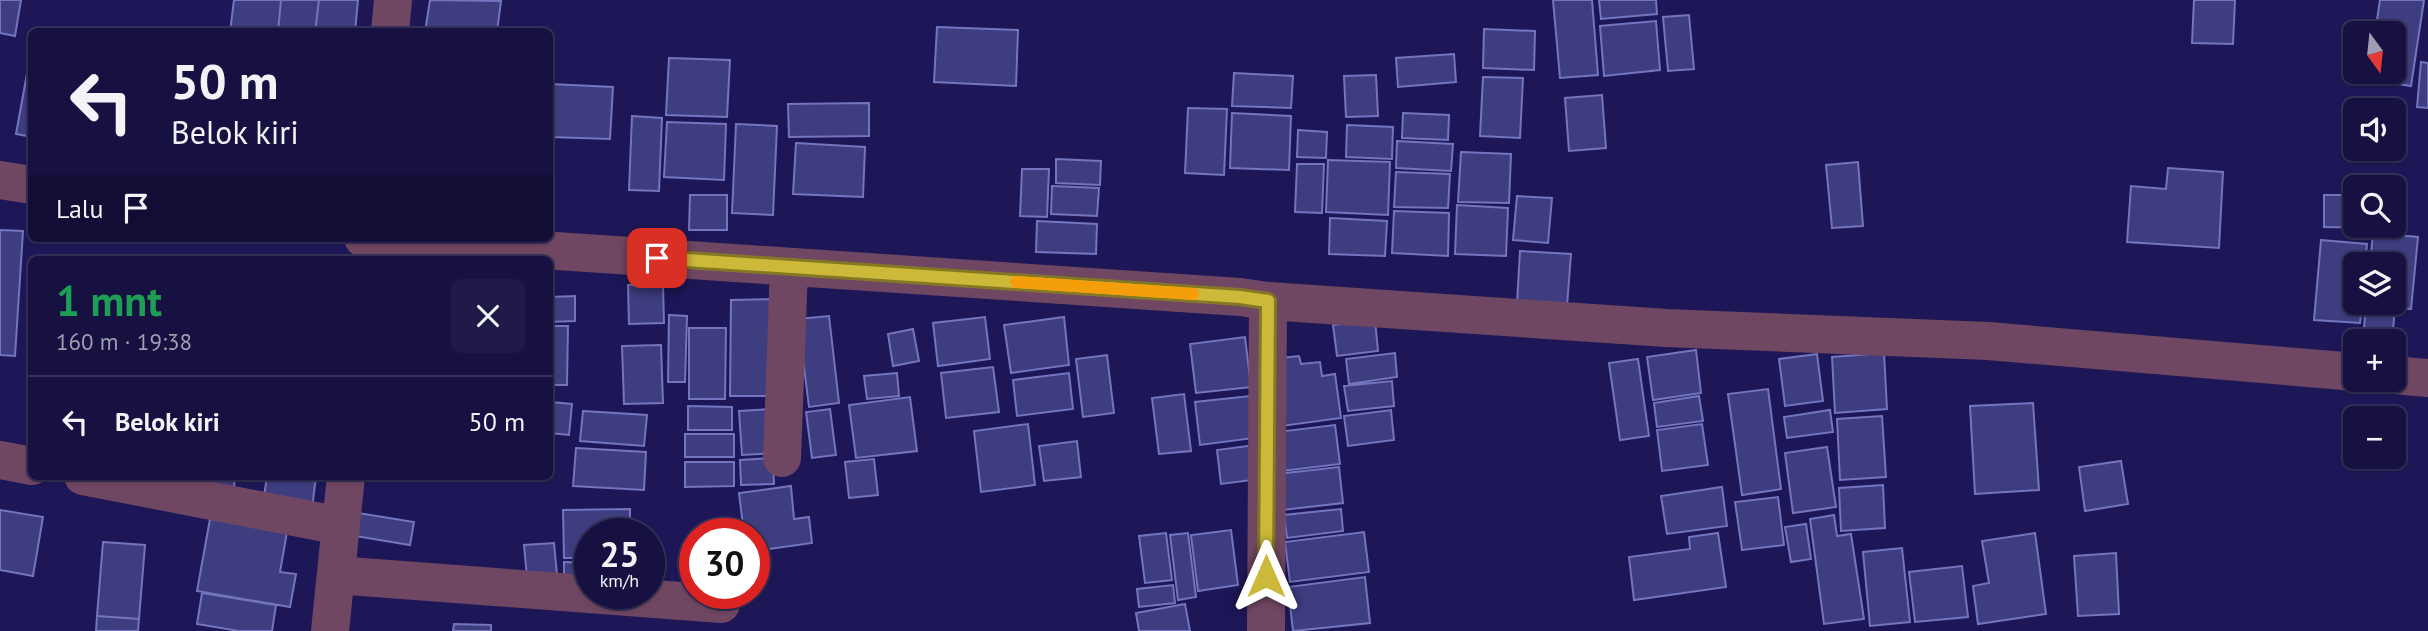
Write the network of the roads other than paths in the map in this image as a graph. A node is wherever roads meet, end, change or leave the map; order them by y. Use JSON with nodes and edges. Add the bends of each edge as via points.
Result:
{"nodes":[{"id":1,"x":393,"y":0,"type":"edge"},
{"id":2,"x":390,"y":28,"type":"edge"},
{"id":3,"x":0,"y":180,"type":"edge"},
{"id":4,"x":28,"y":184,"type":"edge"},
{"id":5,"x":423,"y":242,"type":"edge"},
{"id":6,"x":789,"y":268,"type":"junction"},
{"id":7,"x":1268,"y":301,"type":"junction"},
{"id":8,"x":2343,"y":371,"type":"edge"},
{"id":9,"x":2406,"y":376,"type":"edge"},
{"id":10,"x":2428,"y":378,"type":"edge"},
{"id":11,"x":782,"y":458,"type":"dead end"},
{"id":12,"x":0,"y":460,"type":"edge"},
{"id":13,"x":28,"y":465,"type":"edge"},
{"id":14,"x":104,"y":480,"type":"edge"},
{"id":15,"x":346,"y":480,"type":"edge"},
{"id":16,"x":341,"y":526,"type":"junction"},
{"id":17,"x":336,"y":575,"type":"junction"},
{"id":18,"x":679,"y":601,"type":"edge"},
{"id":19,"x":330,"y":631,"type":"edge"},
{"id":20,"x":1266,"y":631,"type":"edge"}],
"edges":[{"from":1,"to":2,"type":"street"},
{"from":3,"to":4,"type":"street"},
{"from":5,"to":6,"type":"street"},
{"from":6,"to":7,"type":"street"},
{"from":6,"to":11,"type":"street"},
{"from":7,"to":8,"type":"street","via":[[1666,328],[1988,341]]},
{"from":7,"to":20,"type":"street"},
{"from":9,"to":10,"type":"street"},
{"from":12,"to":13,"type":"street"},
{"from":14,"to":16,"type":"street"},
{"from":15,"to":16,"type":"street"},
{"from":16,"to":17,"type":"street"},
{"from":17,"to":18,"type":"street"},
{"from":17,"to":19,"type":"street"}]}
